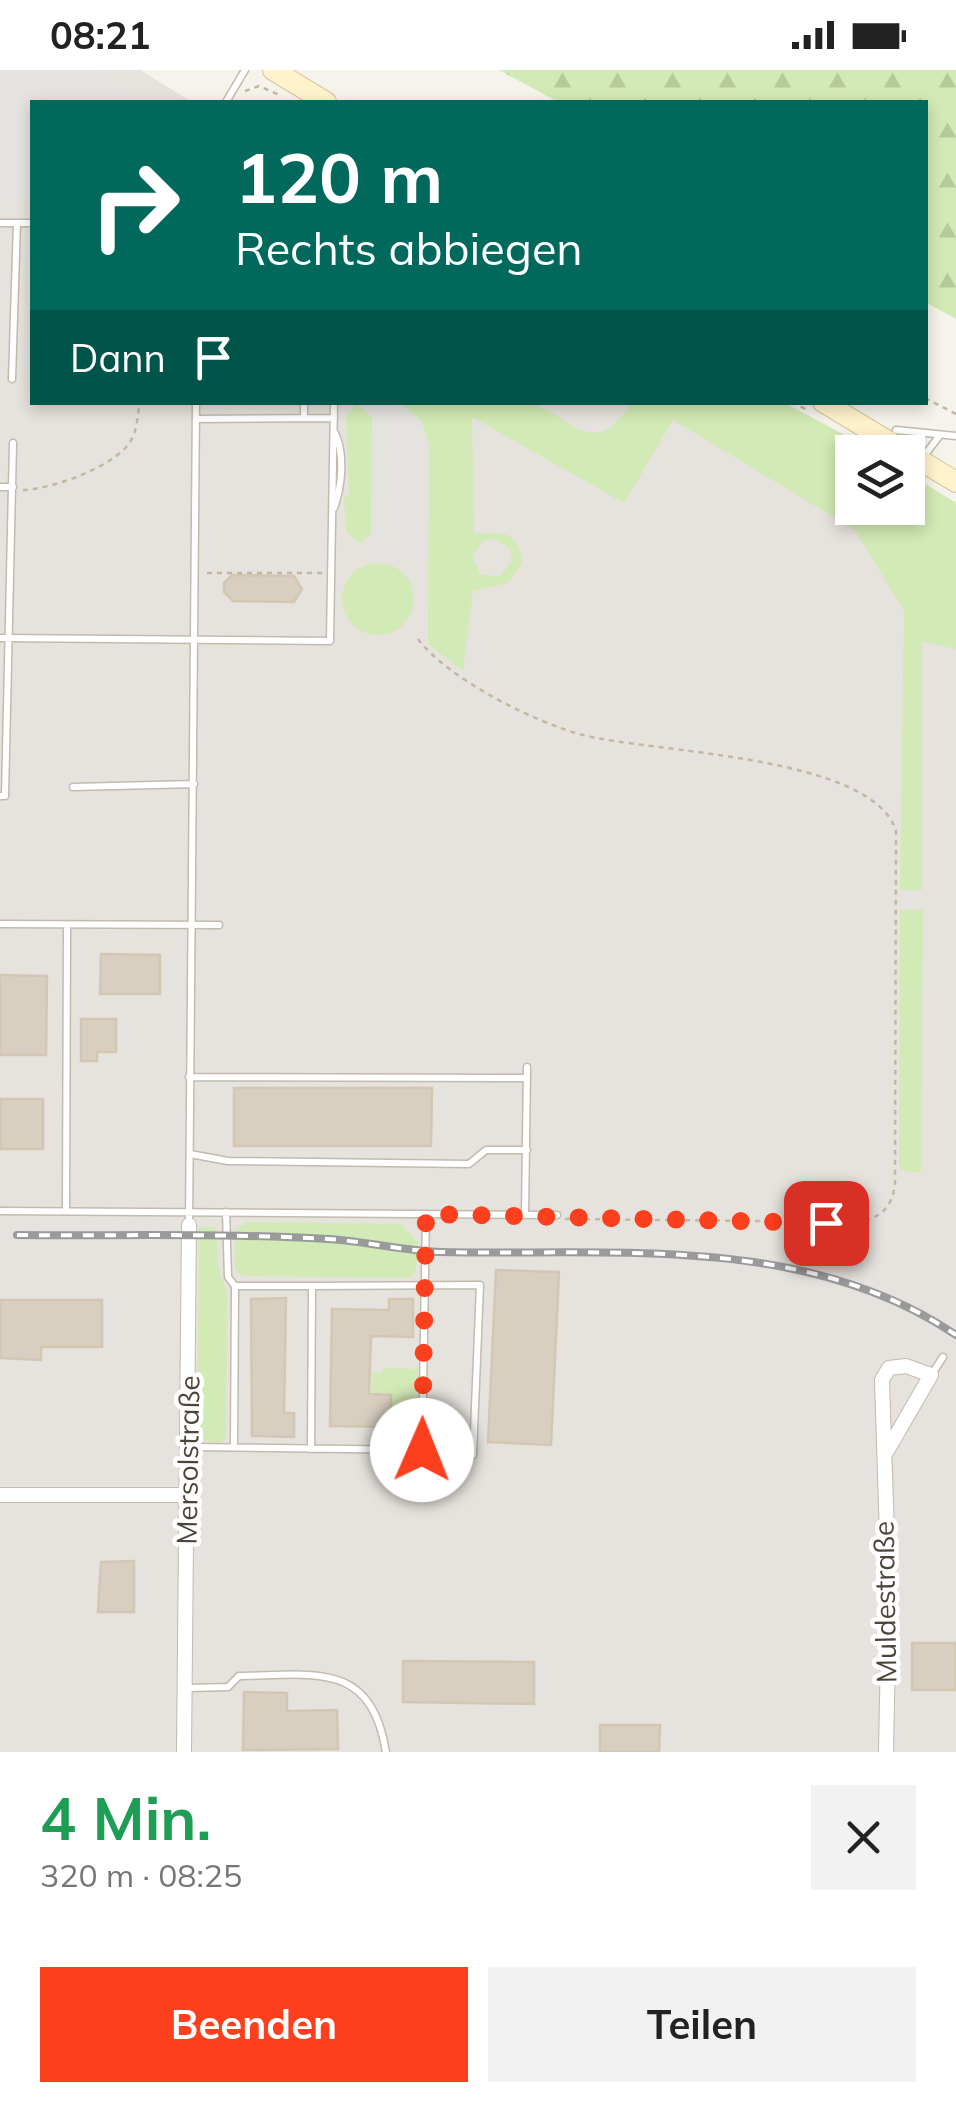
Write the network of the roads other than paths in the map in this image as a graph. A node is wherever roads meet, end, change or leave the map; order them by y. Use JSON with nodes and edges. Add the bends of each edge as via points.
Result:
{"nodes":[{"id":1,"x":246,"y":70,"type":"edge"},
{"id":2,"x":272,"y":70,"type":"edge"},
{"id":3,"x":227,"y":100,"type":"edge"},
{"id":4,"x":323,"y":100,"type":"edge"},
{"id":5,"x":0,"y":223,"type":"edge"},
{"id":6,"x":16,"y":223,"type":"junction"},
{"id":7,"x":30,"y":223,"type":"edge"},
{"id":8,"x":12,"y":378,"type":"dead end"},
{"id":9,"x":196,"y":405,"type":"edge"},
{"id":10,"x":304,"y":405,"type":"edge"},
{"id":11,"x":334,"y":405,"type":"edge"},
{"id":12,"x":829,"y":405,"type":"edge"},
{"id":13,"x":304,"y":418,"type":"junction"},
{"id":14,"x":334,"y":418,"type":"junction"},
{"id":15,"x":196,"y":419,"type":"junction"},
{"id":16,"x":334,"y":430,"type":"junction"},
{"id":17,"x":896,"y":430,"type":"dead end"},
{"id":18,"x":878,"y":435,"type":"edge"},
{"id":19,"x":940,"y":435,"type":"junction"},
{"id":20,"x":956,"y":436,"type":"edge"},
{"id":21,"x":13,"y":443,"type":"dead end"},
{"id":22,"x":925,"y":446,"type":"edge"},
{"id":23,"x":925,"y":464,"type":"edge"},
{"id":24,"x":956,"y":482,"type":"edge"},
{"id":25,"x":0,"y":487,"type":"edge"},
{"id":26,"x":12,"y":489,"type":"junction"},
{"id":27,"x":332,"y":514,"type":"junction"},
{"id":28,"x":0,"y":638,"type":"edge"},
{"id":29,"x":10,"y":638,"type":"junction"},
{"id":30,"x":194,"y":640,"type":"junction"},
{"id":31,"x":194,"y":784,"type":"junction"},
{"id":32,"x":73,"y":788,"type":"dead end"},
{"id":33,"x":0,"y":796,"type":"edge"},
{"id":34,"x":0,"y":924,"type":"edge"},
{"id":35,"x":190,"y":924,"type":"junction"},
{"id":36,"x":66,"y":925,"type":"junction"},
{"id":37,"x":219,"y":925,"type":"dead end"},
{"id":38,"x":527,"y":1067,"type":"dead end"},
{"id":39,"x":188,"y":1077,"type":"junction"},
{"id":40,"x":527,"y":1078,"type":"junction"},
{"id":41,"x":527,"y":1150,"type":"junction"},
{"id":42,"x":190,"y":1154,"type":"junction"},
{"id":43,"x":0,"y":1210,"type":"edge"},
{"id":44,"x":66,"y":1211,"type":"junction"},
{"id":45,"x":226,"y":1212,"type":"junction"},
{"id":46,"x":426,"y":1214,"type":"junction"},
{"id":47,"x":525,"y":1214,"type":"junction"},
{"id":48,"x":557,"y":1215,"type":"road end"},
{"id":49,"x":189,"y":1223,"type":"junction"},
{"id":50,"x":424,"y":1285,"type":"junction"},
{"id":51,"x":235,"y":1286,"type":"junction"},
{"id":52,"x":312,"y":1286,"type":"junction"},
{"id":53,"x":943,"y":1357,"type":"dead end"},
{"id":54,"x":931,"y":1376,"type":"junction"},
{"id":55,"x":190,"y":1447,"type":"junction"},
{"id":56,"x":234,"y":1448,"type":"junction"},
{"id":57,"x":311,"y":1449,"type":"junction"},
{"id":58,"x":422,"y":1450,"type":"junction"},
{"id":59,"x":887,"y":1452,"type":"junction"},
{"id":60,"x":0,"y":1495,"type":"edge"},
{"id":61,"x":190,"y":1496,"type":"junction"},
{"id":62,"x":184,"y":1688,"type":"junction"},
{"id":63,"x":184,"y":1752,"type":"edge"},
{"id":64,"x":386,"y":1752,"type":"edge"},
{"id":65,"x":886,"y":1752,"type":"edge"}],
"edges":[{"from":1,"to":3,"type":"lane"},
{"from":2,"to":4,"type":"main road"},
{"from":5,"to":6,"type":"lane"},
{"from":6,"to":7,"type":"lane"},
{"from":6,"to":8,"type":"lane"},
{"from":9,"to":15,"type":"lane"},
{"from":10,"to":13,"type":"lane"},
{"from":11,"to":14,"type":"lane"},
{"from":12,"to":18,"type":"main road"},
{"from":13,"to":14,"type":"lane"},
{"from":13,"to":15,"type":"lane"},
{"from":14,"to":16,"type":"lane"},
{"from":15,"to":30,"type":"lane"},
{"from":16,"to":27,"type":"lane"},
{"from":16,"to":27,"type":"lane","via":[[341,445],[340,492]]},
{"from":17,"to":19,"type":"lane"},
{"from":19,"to":20,"type":"lane"},
{"from":19,"to":22,"type":"lane"},
{"from":21,"to":26,"type":"lane"},
{"from":23,"to":24,"type":"main road"},
{"from":25,"to":26,"type":"lane"},
{"from":26,"to":29,"type":"lane"},
{"from":27,"to":30,"type":"lane","via":[[330,642]]},
{"from":28,"to":29,"type":"lane"},
{"from":29,"to":30,"type":"lane"},
{"from":29,"to":33,"type":"lane"},
{"from":30,"to":31,"type":"lane"},
{"from":31,"to":32,"type":"lane"},
{"from":31,"to":35,"type":"lane"},
{"from":34,"to":36,"type":"lane"},
{"from":35,"to":36,"type":"lane"},
{"from":35,"to":37,"type":"lane"},
{"from":35,"to":39,"type":"lane"},
{"from":36,"to":44,"type":"lane"},
{"from":38,"to":40,"type":"lane"},
{"from":39,"to":40,"type":"lane"},
{"from":39,"to":42,"type":"lane"},
{"from":40,"to":41,"type":"lane"},
{"from":41,"to":42,"type":"lane","via":[[486,1150],[469,1164]]},
{"from":41,"to":47,"type":"lane"},
{"from":42,"to":49,"type":"lane"},
{"from":43,"to":44,"type":"lane"},
{"from":44,"to":49,"type":"lane"},
{"from":45,"to":46,"type":"lane"},
{"from":45,"to":49,"type":"lane"},
{"from":45,"to":51,"type":"lane","via":[[228,1277]]},
{"from":46,"to":47,"type":"lane"},
{"from":46,"to":50,"type":"lane"},
{"from":47,"to":48,"type":"lane"},
{"from":49,"to":55,"type":"street","name":"Mersolstraße"},
{"from":50,"to":52,"type":"lane"},
{"from":50,"to":58,"type":"lane"},
{"from":50,"to":58,"type":"lane","via":[[480,1285],[473,1455]]},
{"from":51,"to":52,"type":"lane"},
{"from":51,"to":56,"type":"lane"},
{"from":52,"to":57,"type":"lane"},
{"from":53,"to":54,"type":"lane"},
{"from":54,"to":59,"type":"street","name":"Muldestraße"},
{"from":54,"to":59,"type":"street","name":"Muldestraße","via":[[906,1366],[889,1368],[882,1380]]},
{"from":55,"to":56,"type":"lane"},
{"from":55,"to":61,"type":"street","name":"Mersolstraße"},
{"from":56,"to":57,"type":"lane"},
{"from":57,"to":58,"type":"lane"},
{"from":59,"to":65,"type":"street","name":"Muldestraße"},
{"from":60,"to":61,"type":"street"},
{"from":61,"to":62,"type":"street","name":"Mersolstraße"},
{"from":62,"to":63,"type":"street","name":"Mersolstraße"},
{"from":62,"to":64,"type":"lane","via":[[228,1686],[239,1676],[328,1675],[368,1698]]}]}
